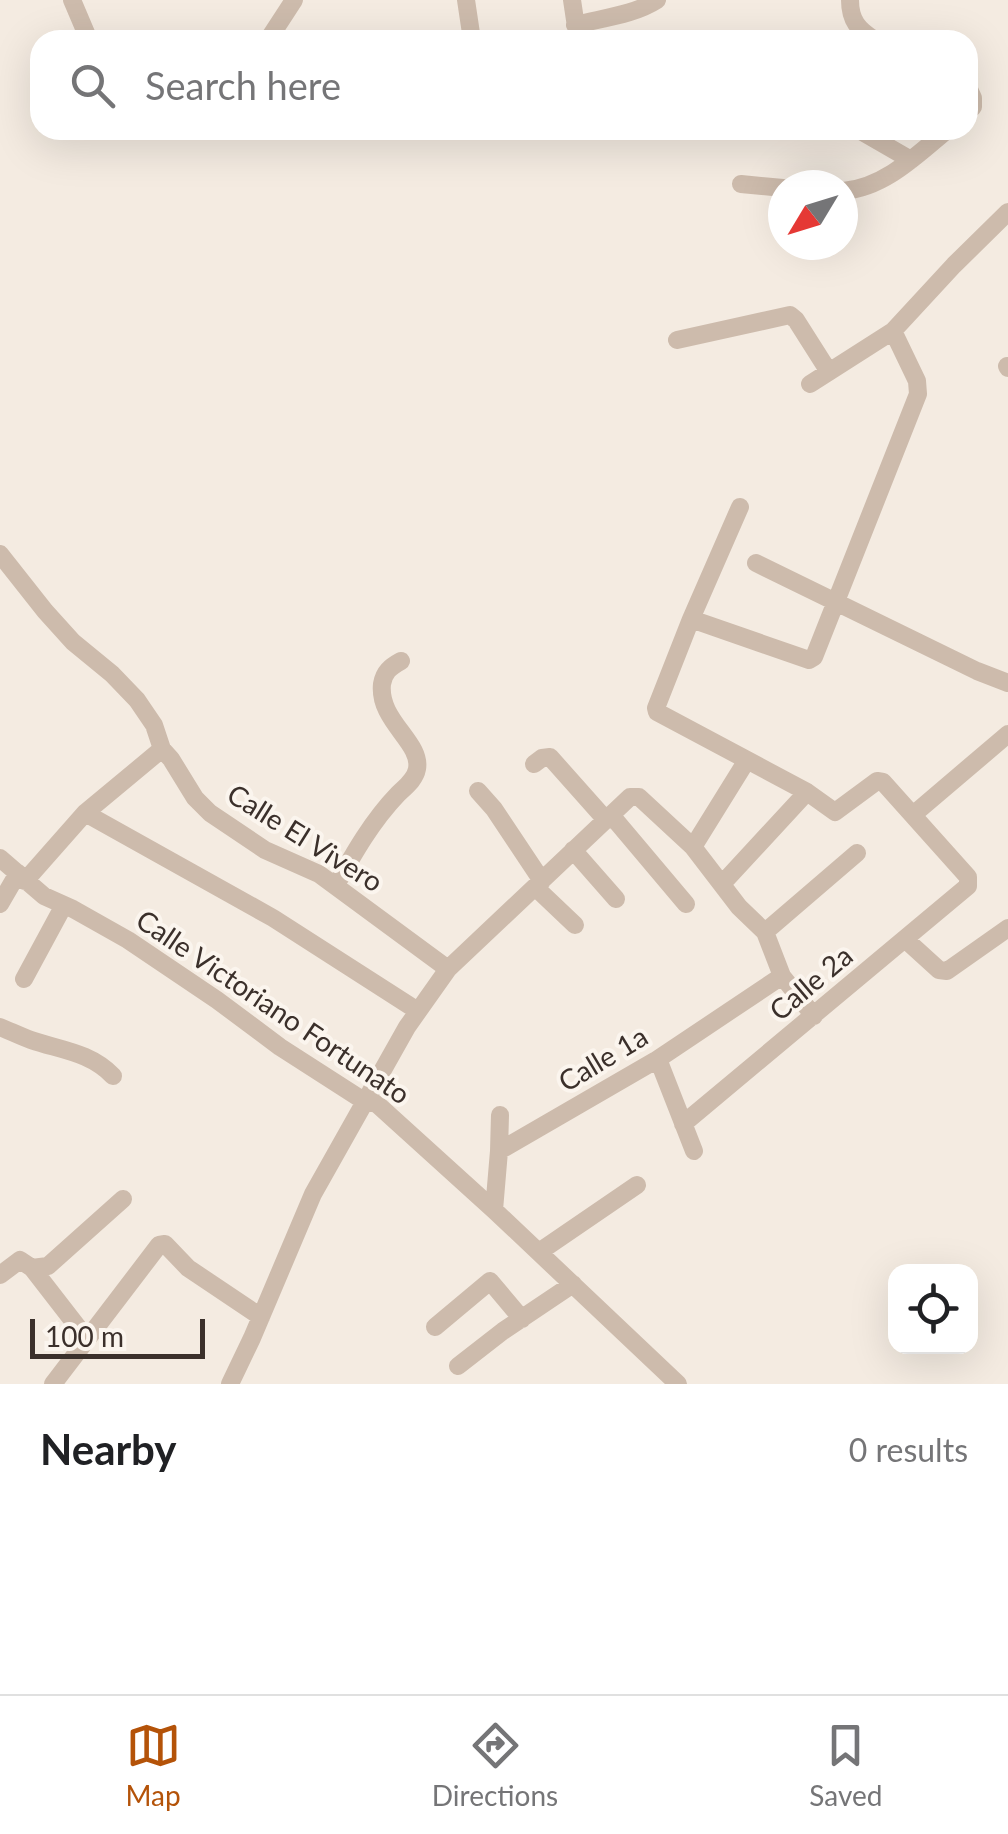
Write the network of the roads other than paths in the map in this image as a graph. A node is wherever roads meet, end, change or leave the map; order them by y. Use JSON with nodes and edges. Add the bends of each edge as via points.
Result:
{"nodes":[{"id":1,"x":72,"y":0,"type":"edge"},
{"id":2,"x":294,"y":0,"type":"edge"},
{"id":3,"x":466,"y":0,"type":"edge"},
{"id":4,"x":572,"y":0,"type":"edge"},
{"id":5,"x":656,"y":0,"type":"edge"},
{"id":6,"x":850,"y":0,"type":"edge"},
{"id":7,"x":84,"y":30,"type":"edge"},
{"id":8,"x":274,"y":30,"type":"edge"},
{"id":9,"x":470,"y":30,"type":"edge"},
{"id":10,"x":576,"y":30,"type":"edge"},
{"id":11,"x":581,"y":30,"type":"edge"},
{"id":12,"x":859,"y":30,"type":"edge"},
{"id":13,"x":876,"y":140,"type":"edge"},
{"id":14,"x":934,"y":140,"type":"edge"},
{"id":15,"x":911,"y":160,"type":"junction"},
{"id":16,"x":741,"y":184,"type":"dead end"},
{"id":17,"x":768,"y":187,"type":"edge"},
{"id":18,"x":858,"y":188,"type":"edge"},
{"id":19,"x":1008,"y":212,"type":"edge"},
{"id":20,"x":893,"y":331,"type":"junction"},
{"id":21,"x":677,"y":340,"type":"dead end"},
{"id":22,"x":829,"y":372,"type":"junction"},
{"id":23,"x":810,"y":384,"type":"dead end"},
{"id":24,"x":740,"y":508,"type":"dead end"},
{"id":25,"x":0,"y":554,"type":"edge"},
{"id":26,"x":756,"y":563,"type":"dead end"},
{"id":27,"x":835,"y":602,"type":"junction"},
{"id":28,"x":691,"y":619,"type":"junction"},
{"id":29,"x":400,"y":661,"type":"dead end"},
{"id":30,"x":1008,"y":683,"type":"edge"},
{"id":31,"x":1008,"y":734,"type":"edge"},
{"id":32,"x":162,"y":749,"type":"junction"},
{"id":33,"x":747,"y":760,"type":"junction"},
{"id":34,"x":534,"y":764,"type":"dead end"},
{"id":35,"x":478,"y":791,"type":"dead end"},
{"id":36,"x":807,"y":792,"type":"junction"},
{"id":37,"x":85,"y":814,"type":"junction"},
{"id":38,"x":914,"y":814,"type":"junction"},
{"id":39,"x":608,"y":818,"type":"junction"},
{"id":40,"x":693,"y":847,"type":"junction"},
{"id":41,"x":574,"y":850,"type":"junction"},
{"id":42,"x":857,"y":854,"type":"dead end"},
{"id":43,"x":0,"y":858,"type":"edge"},
{"id":44,"x":21,"y":877,"type":"junction"},
{"id":45,"x":538,"y":884,"type":"junction"},
{"id":46,"x":722,"y":884,"type":"junction"},
{"id":47,"x":336,"y":885,"type":"junction"},
{"id":48,"x":616,"y":899,"type":"dead end"},
{"id":49,"x":0,"y":904,"type":"edge"},
{"id":50,"x":686,"y":904,"type":"dead end"},
{"id":51,"x":64,"y":905,"type":"junction"},
{"id":52,"x":576,"y":925,"type":"dead end"},
{"id":53,"x":1008,"y":928,"type":"edge"},
{"id":54,"x":765,"y":932,"type":"junction"},
{"id":55,"x":906,"y":940,"type":"junction"},
{"id":56,"x":448,"y":968,"type":"junction"},
{"id":57,"x":782,"y":976,"type":"junction"},
{"id":58,"x":24,"y":979,"type":"dead end"},
{"id":59,"x":418,"y":1011,"type":"junction"},
{"id":60,"x":814,"y":1016,"type":"junction"},
{"id":61,"x":0,"y":1027,"type":"edge"},
{"id":62,"x":658,"y":1059,"type":"junction"},
{"id":63,"x":113,"y":1076,"type":"dead end"},
{"id":64,"x":364,"y":1101,"type":"junction"},
{"id":65,"x":500,"y":1114,"type":"dead end"},
{"id":66,"x":683,"y":1124,"type":"junction"},
{"id":67,"x":499,"y":1151,"type":"junction"},
{"id":68,"x":694,"y":1151,"type":"dead end"},
{"id":69,"x":637,"y":1185,"type":"dead end"},
{"id":70,"x":123,"y":1199,"type":"dead end"},
{"id":71,"x":494,"y":1210,"type":"junction"},
{"id":72,"x":539,"y":1252,"type":"junction"},
{"id":73,"x":3,"y":1268,"type":"edge"},
{"id":74,"x":32,"y":1268,"type":"junction"},
{"id":75,"x":573,"y":1284,"type":"junction"},
{"id":76,"x":261,"y":1317,"type":"junction"},
{"id":77,"x":522,"y":1319,"type":"junction"},
{"id":78,"x":435,"y":1326,"type":"dead end"},
{"id":79,"x":87,"y":1339,"type":"junction"},
{"id":80,"x":458,"y":1366,"type":"dead end"},
{"id":81,"x":53,"y":1384,"type":"edge"},
{"id":82,"x":230,"y":1384,"type":"edge"},
{"id":83,"x":678,"y":1384,"type":"edge"}],
"edges":[{"from":1,"to":7,"type":"street"},
{"from":2,"to":8,"type":"street"},
{"from":3,"to":9,"type":"street"},
{"from":4,"to":10,"type":"street"},
{"from":5,"to":11,"type":"street"},
{"from":6,"to":12,"type":"street"},
{"from":13,"to":15,"type":"street"},
{"from":14,"to":15,"type":"street"},
{"from":15,"to":18,"type":"street"},
{"from":16,"to":17,"type":"street"},
{"from":19,"to":20,"type":"street"},
{"from":20,"to":22,"type":"street"},
{"from":20,"to":27,"type":"street","via":[[918,394]]},
{"from":21,"to":22,"type":"street","via":[[790,315]]},
{"from":22,"to":23,"type":"street"},
{"from":24,"to":28,"type":"street"},
{"from":25,"to":32,"type":"street","name":"Calle El Vivero","via":[[73,642],[136,700]]},
{"from":26,"to":27,"type":"street"},
{"from":27,"to":28,"type":"street","via":[[809,660]]},
{"from":27,"to":30,"type":"street"},
{"from":28,"to":33,"type":"street","via":[[657,712]]},
{"from":29,"to":47,"type":"street","via":[[384,675],[381,692],[418,766]]},
{"from":31,"to":38,"type":"street"},
{"from":32,"to":37,"type":"street"},
{"from":32,"to":47,"type":"street","name":"Calle El Vivero","via":[[210,813]]},
{"from":33,"to":36,"type":"street"},
{"from":33,"to":40,"type":"street"},
{"from":34,"to":39,"type":"street","via":[[550,758]]},
{"from":35,"to":45,"type":"street"},
{"from":36,"to":38,"type":"street","via":[[835,812],[880,780]]},
{"from":36,"to":46,"type":"street"},
{"from":37,"to":44,"type":"street"},
{"from":37,"to":59,"type":"street","via":[[273,918]]},
{"from":38,"to":55,"type":"street","name":"Calle 2a","via":[[969,881]]},
{"from":39,"to":40,"type":"street","via":[[639,797]]},
{"from":39,"to":41,"type":"street"},
{"from":39,"to":50,"type":"street"},
{"from":40,"to":46,"type":"street"},
{"from":41,"to":45,"type":"street"},
{"from":41,"to":48,"type":"street"},
{"from":42,"to":54,"type":"street"},
{"from":43,"to":44,"type":"street","name":"Calle Victoriano Fortunato"},
{"from":44,"to":49,"type":"street"},
{"from":44,"to":51,"type":"street","name":"Calle Victoriano Fortunato"},
{"from":45,"to":52,"type":"street"},
{"from":45,"to":56,"type":"street"},
{"from":46,"to":54,"type":"street"},
{"from":47,"to":56,"type":"street","name":"Calle El Vivero"},
{"from":51,"to":58,"type":"street"},
{"from":51,"to":64,"type":"street","name":"Calle Victoriano Fortunato","via":[[128,940]]},
{"from":53,"to":55,"type":"street","via":[[946,971]]},
{"from":54,"to":57,"type":"street"},
{"from":55,"to":60,"type":"street","name":"Calle 2a"},
{"from":56,"to":59,"type":"street"},
{"from":57,"to":60,"type":"street"},
{"from":57,"to":62,"type":"street","name":"Calle 1a"},
{"from":59,"to":64,"type":"street"},
{"from":60,"to":66,"type":"street","name":"Calle 2a"},
{"from":61,"to":63,"type":"street","via":[[88,1056]]},
{"from":62,"to":66,"type":"street"},
{"from":62,"to":67,"type":"street","name":"Calle 1a"},
{"from":64,"to":71,"type":"street","name":"Calle Victoriano Fortunato","via":[[377,1104]]},
{"from":64,"to":76,"type":"street","via":[[313,1194]]},
{"from":65,"to":67,"type":"street"},
{"from":66,"to":68,"type":"street"},
{"from":67,"to":71,"type":"street"},
{"from":69,"to":72,"type":"street"},
{"from":70,"to":74,"type":"street","via":[[48,1266]]},
{"from":71,"to":72,"type":"street","name":"Calle Victoriano Fortunato"},
{"from":72,"to":75,"type":"street","name":"Calle Victoriano Fortunato"},
{"from":73,"to":74,"type":"street","via":[[20,1260]]},
{"from":74,"to":79,"type":"street"},
{"from":75,"to":77,"type":"street"},
{"from":75,"to":83,"type":"street","name":"Calle Victoriano Fortunato"},
{"from":76,"to":79,"type":"street","via":[[159,1244]]},
{"from":76,"to":82,"type":"street"},
{"from":77,"to":78,"type":"street","via":[[490,1281]]},
{"from":77,"to":80,"type":"street"},
{"from":79,"to":81,"type":"street"}]}
